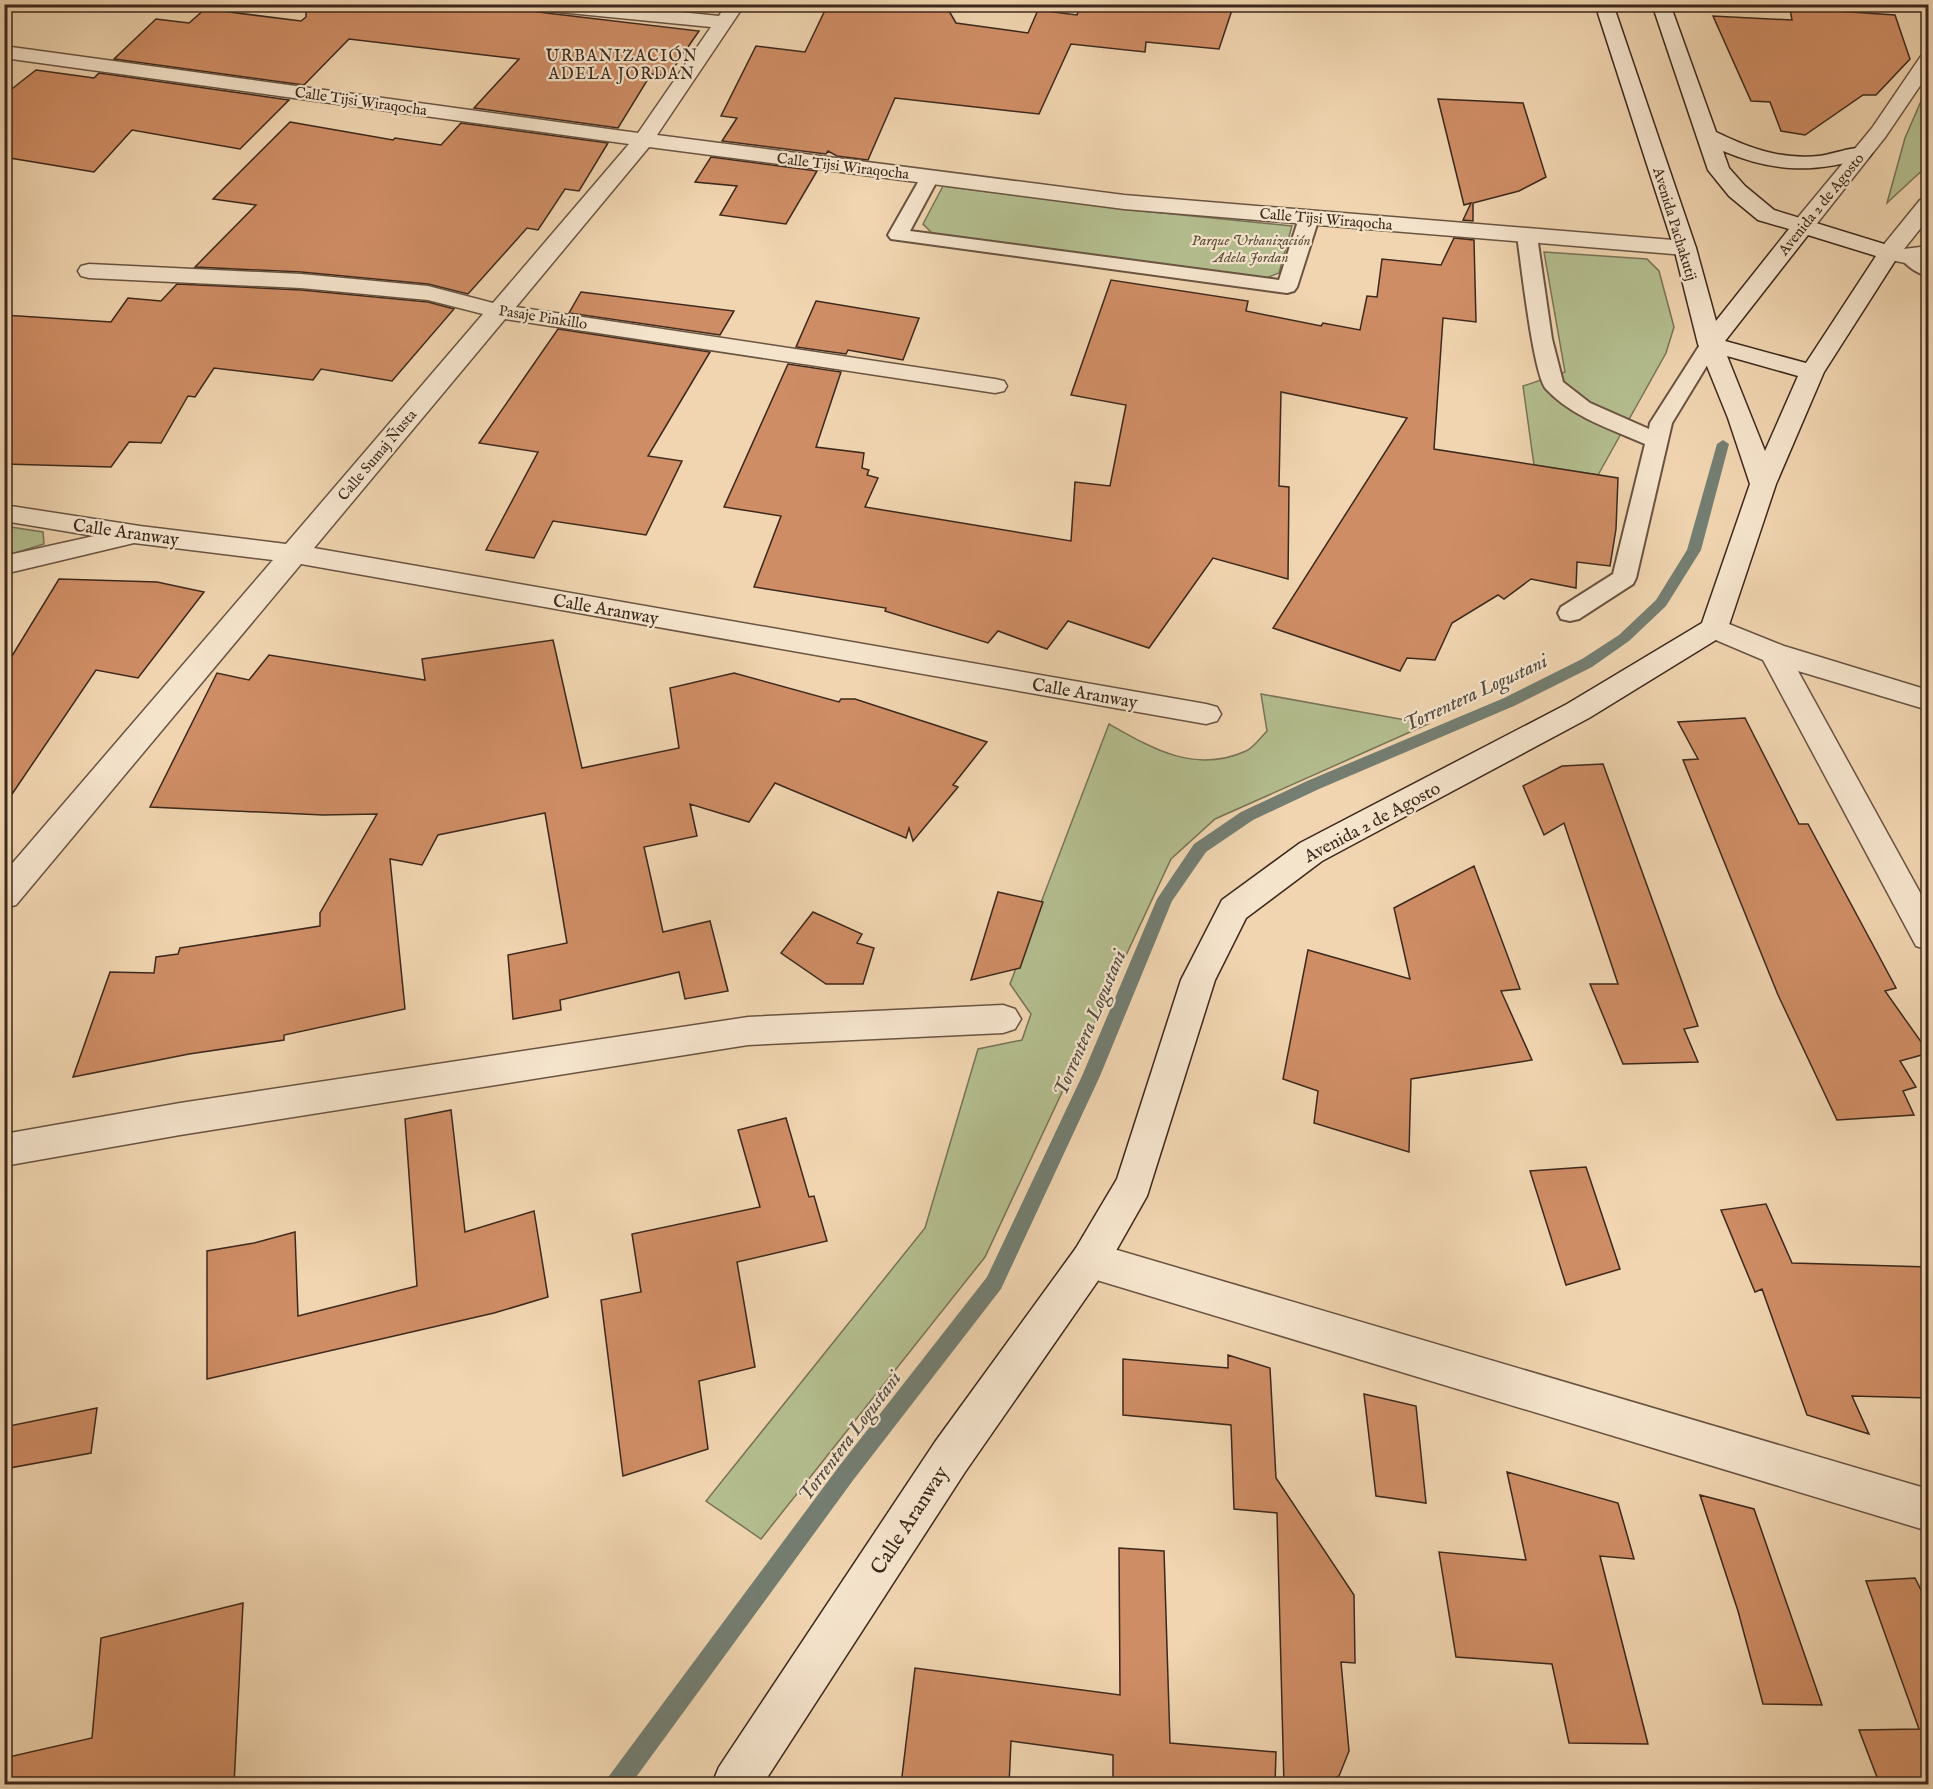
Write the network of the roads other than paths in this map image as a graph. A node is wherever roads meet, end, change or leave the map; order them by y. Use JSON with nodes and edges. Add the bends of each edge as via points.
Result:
{"nodes":[{"id":1,"x":538,"y":4,"type":"edge"},
{"id":2,"x":736,"y":4,"type":"edge"},
{"id":3,"x":1604,"y":4,"type":"edge"},
{"id":4,"x":1661,"y":4,"type":"edge"},
{"id":5,"x":723,"y":22,"type":"junction"},
{"id":6,"x":4,"y":52,"type":"edge"},
{"id":7,"x":1929,"y":60,"type":"edge"},
{"id":8,"x":1708,"y":136,"type":"junction"},
{"id":9,"x":644,"y":140,"type":"junction"},
{"id":10,"x":1862,"y":153,"type":"junction"},
{"id":11,"x":930,"y":177,"type":"junction"},
{"id":12,"x":1929,"y":205,"type":"edge"},
{"id":13,"x":1309,"y":218,"type":"junction"},
{"id":14,"x":1803,"y":226,"type":"junction"},
{"id":15,"x":1527,"y":236,"type":"junction"},
{"id":16,"x":1685,"y":248,"type":"junction"},
{"id":17,"x":1914,"y":258,"type":"edge"},
{"id":18,"x":88,"y":271,"type":"dead end"},
{"id":19,"x":498,"y":311,"type":"junction"},
{"id":20,"x":1710,"y":344,"type":"junction"},
{"id":21,"x":1812,"y":372,"type":"junction"},
{"id":22,"x":995,"y":386,"type":"dead end"},
{"id":23,"x":1657,"y":441,"type":"junction"},
{"id":24,"x":1763,"y":484,"type":"junction"},
{"id":25,"x":4,"y":513,"type":"edge"},
{"id":26,"x":140,"y":535,"type":"junction"},
{"id":27,"x":295,"y":554,"type":"junction"},
{"id":28,"x":4,"y":565,"type":"edge"},
{"id":29,"x":1570,"y":614,"type":"dead end"},
{"id":30,"x":1714,"y":628,"type":"junction"},
{"id":31,"x":1774,"y":653,"type":"junction"},
{"id":32,"x":1929,"y":700,"type":"edge"},
{"id":33,"x":1206,"y":714,"type":"dead end"},
{"id":34,"x":4,"y":896,"type":"edge"},
{"id":35,"x":1929,"y":937,"type":"edge"},
{"id":36,"x":1003,"y":1019,"type":"dead end"},
{"id":37,"x":4,"y":1150,"type":"edge"},
{"id":38,"x":1090,"y":1260,"type":"junction"},
{"id":39,"x":1929,"y":1510,"type":"edge"},
{"id":40,"x":736,"y":1785,"type":"edge"}],
"edges":[{"from":1,"to":5,"type":"street"},
{"from":2,"to":5,"type":"street","name":"Calle Sumaj Ñusta"},
{"from":3,"to":16,"type":"street","name":"Avenida Pachakutij"},
{"from":4,"to":8,"type":"street"},
{"from":5,"to":9,"type":"street","name":"Calle Sumaj Ñusta"},
{"from":6,"to":9,"type":"street","name":"Calle Tijsi Wiraqocha"},
{"from":7,"to":10,"type":"street","name":"Avenida 2 de Agosto"},
{"from":8,"to":10,"type":"street","via":[[1755,158],[1783,164],[1835,162]]},
{"from":8,"to":14,"type":"street","via":[[1719,170],[1737,192],[1766,215]]},
{"from":9,"to":11,"type":"street","name":"Calle Tijsi Wiraqocha"},
{"from":9,"to":19,"type":"street","name":"Calle Sumaj Ñusta"},
{"from":10,"to":14,"type":"street","name":"Avenida 2 de Agosto"},
{"from":11,"to":13,"type":"street","name":"Calle Tijsi Wiraqocha","via":[[1124,202]]},
{"from":11,"to":13,"type":"lane","via":[[898,235],[1287,287]]},
{"from":12,"to":17,"type":"street"},
{"from":13,"to":15,"type":"street","name":"Calle Tijsi Wiraqocha"},
{"from":14,"to":17,"type":"street"},
{"from":14,"to":20,"type":"street","name":"Avenida 2 de Agosto"},
{"from":15,"to":16,"type":"street","name":"Calle Tijsi Wiraqocha"},
{"from":15,"to":23,"type":"lane","via":[[1542,339],[1553,384],[1582,408]]},
{"from":16,"to":20,"type":"street","name":"Avenida Pachakutij"},
{"from":17,"to":21,"type":"street"},
{"from":18,"to":19,"type":"street","name":"Pasaje Pinkillo","via":[[301,281],[428,293]]},
{"from":19,"to":22,"type":"street","name":"Pasaje Pinkillo"},
{"from":19,"to":27,"type":"street","name":"Calle Sumaj Ñusta"},
{"from":20,"to":21,"type":"street"},
{"from":20,"to":23,"type":"lane","name":"Avenida 2 de Agosto","via":[[1661,423]]},
{"from":20,"to":24,"type":"street"},
{"from":21,"to":24,"type":"street"},
{"from":23,"to":29,"type":"lane","name":"Avenida 2 de Agosto","via":[[1624,578]]},
{"from":24,"to":30,"type":"street"},
{"from":25,"to":26,"type":"street","name":"Calle Aranway"},
{"from":26,"to":27,"type":"street","name":"Calle Aranway"},
{"from":26,"to":28,"type":"street"},
{"from":27,"to":33,"type":"street","name":"Calle Aranway"},
{"from":27,"to":34,"type":"street","name":"Calle Sumaj Ñusta"},
{"from":30,"to":31,"type":"street"},
{"from":30,"to":38,"type":"street","name":"Avenida 2 de Agosto","via":[[1578,711],[1311,852],[1234,909],[1198,980],[1134,1184]]},
{"from":31,"to":32,"type":"street"},
{"from":31,"to":35,"type":"street"},
{"from":36,"to":37,"type":"street","via":[[748,1031]]},
{"from":38,"to":39,"type":"street"},
{"from":38,"to":40,"type":"street","name":"Calle Aranway","via":[[950,1457]]}]}
